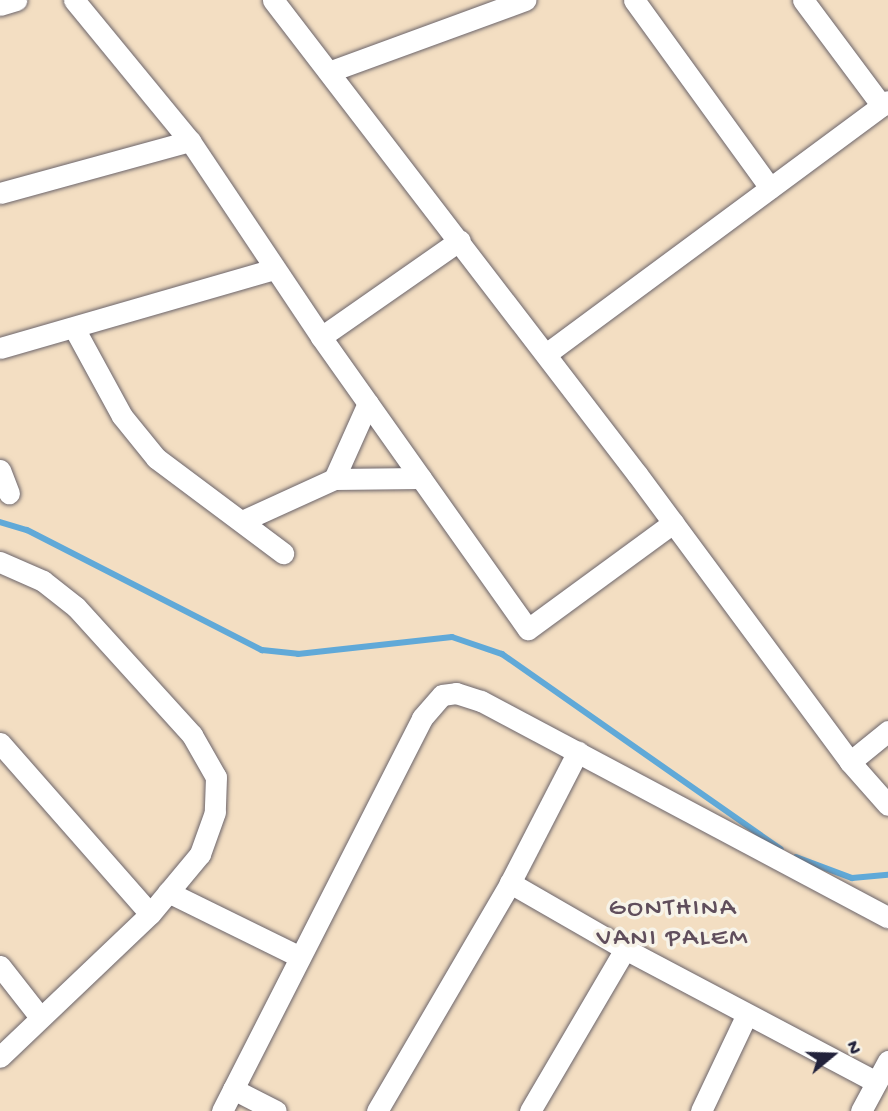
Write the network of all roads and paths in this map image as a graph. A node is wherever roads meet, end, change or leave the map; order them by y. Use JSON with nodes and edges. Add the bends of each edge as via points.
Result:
{"nodes":[{"id":1,"x":16,"y":0,"type":"edge"},
{"id":2,"x":74,"y":0,"type":"edge"},
{"id":3,"x":273,"y":0,"type":"edge"},
{"id":4,"x":525,"y":0,"type":"edge"},
{"id":5,"x":634,"y":0,"type":"edge"},
{"id":6,"x":803,"y":0,"type":"edge"},
{"id":7,"x":0,"y":5,"type":"edge"},
{"id":8,"x":331,"y":71,"type":"junction"},
{"id":9,"x":885,"y":103,"type":"edge"},
{"id":10,"x":190,"y":141,"type":"junction"},
{"id":11,"x":770,"y":188,"type":"junction"},
{"id":12,"x":0,"y":193,"type":"edge"},
{"id":13,"x":460,"y":240,"type":"junction"},
{"id":14,"x":274,"y":269,"type":"junction"},
{"id":15,"x":74,"y":328,"type":"junction"},
{"id":16,"x":321,"y":337,"type":"junction"},
{"id":17,"x":0,"y":348,"type":"edge"},
{"id":18,"x":546,"y":354,"type":"junction"},
{"id":19,"x":368,"y":403,"type":"junction"},
{"id":20,"x":0,"y":470,"type":"edge"},
{"id":21,"x":421,"y":478,"type":"junction"},
{"id":22,"x":334,"y":479,"type":"junction"},
{"id":23,"x":9,"y":493,"type":"dead end"},
{"id":24,"x":242,"y":521,"type":"junction"},
{"id":25,"x":673,"y":523,"type":"junction"},
{"id":26,"x":283,"y":553,"type":"dead end"},
{"id":27,"x":0,"y":562,"type":"edge"},
{"id":28,"x":888,"y":731,"type":"edge"},
{"id":29,"x":0,"y":743,"type":"edge"},
{"id":30,"x":578,"y":751,"type":"junction"},
{"id":31,"x":850,"y":762,"type":"junction"},
{"id":32,"x":888,"y":805,"type":"edge"},
{"id":33,"x":510,"y":883,"type":"junction"},
{"id":34,"x":168,"y":892,"type":"junction"},
{"id":35,"x":150,"y":914,"type":"junction"},
{"id":36,"x":888,"y":917,"type":"edge"},
{"id":37,"x":625,"y":949,"type":"junction"},
{"id":38,"x":300,"y":957,"type":"junction"},
{"id":39,"x":0,"y":966,"type":"edge"},
{"id":40,"x":747,"y":1014,"type":"junction"},
{"id":41,"x":40,"y":1017,"type":"junction"},
{"id":42,"x":0,"y":1057,"type":"edge"},
{"id":43,"x":888,"y":1061,"type":"edge"},
{"id":44,"x":876,"y":1082,"type":"junction"},
{"id":45,"x":233,"y":1089,"type":"junction"},
{"id":46,"x":222,"y":1111,"type":"edge"},
{"id":47,"x":276,"y":1111,"type":"edge"},
{"id":48,"x":377,"y":1111,"type":"edge"},
{"id":49,"x":530,"y":1111,"type":"edge"},
{"id":50,"x":701,"y":1111,"type":"edge"},
{"id":51,"x":861,"y":1111,"type":"edge"}],
"edges":[{"from":1,"to":7,"type":"street"},
{"from":2,"to":10,"type":"street"},
{"from":3,"to":8,"type":"street"},
{"from":4,"to":8,"type":"street"},
{"from":5,"to":11,"type":"street"},
{"from":6,"to":9,"type":"street"},
{"from":8,"to":13,"type":"street"},
{"from":9,"to":11,"type":"street"},
{"from":10,"to":12,"type":"street"},
{"from":10,"to":14,"type":"street"},
{"from":11,"to":18,"type":"street"},
{"from":13,"to":16,"type":"street"},
{"from":13,"to":18,"type":"street"},
{"from":14,"to":15,"type":"street"},
{"from":14,"to":16,"type":"street"},
{"from":15,"to":17,"type":"street"},
{"from":15,"to":24,"type":"street","via":[[122,416],[156,458]]},
{"from":16,"to":19,"type":"street"},
{"from":18,"to":25,"type":"street"},
{"from":19,"to":21,"type":"street"},
{"from":19,"to":22,"type":"street"},
{"from":20,"to":23,"type":"street"},
{"from":21,"to":22,"type":"street"},
{"from":21,"to":25,"type":"street","via":[[528,629]]},
{"from":22,"to":24,"type":"street"},
{"from":24,"to":26,"type":"street"},
{"from":25,"to":31,"type":"street"},
{"from":27,"to":34,"type":"street","via":[[43,581],[76,607],[192,735],[216,777],[215,812],[200,854]]},
{"from":28,"to":31,"type":"street"},
{"from":29,"to":35,"type":"street"},
{"from":30,"to":33,"type":"street"},
{"from":30,"to":36,"type":"street"},
{"from":30,"to":38,"type":"street","via":[[481,701],[456,693],[434,700]]},
{"from":31,"to":32,"type":"street"},
{"from":33,"to":37,"type":"street"},
{"from":33,"to":48,"type":"street"},
{"from":34,"to":35,"type":"street"},
{"from":34,"to":38,"type":"street"},
{"from":35,"to":41,"type":"street"},
{"from":37,"to":40,"type":"street"},
{"from":37,"to":49,"type":"street"},
{"from":38,"to":45,"type":"street"},
{"from":39,"to":41,"type":"street"},
{"from":40,"to":44,"type":"street"},
{"from":40,"to":50,"type":"street"},
{"from":41,"to":42,"type":"street"},
{"from":43,"to":44,"type":"street"},
{"from":44,"to":51,"type":"street"},
{"from":45,"to":46,"type":"street"},
{"from":45,"to":47,"type":"street"}]}
